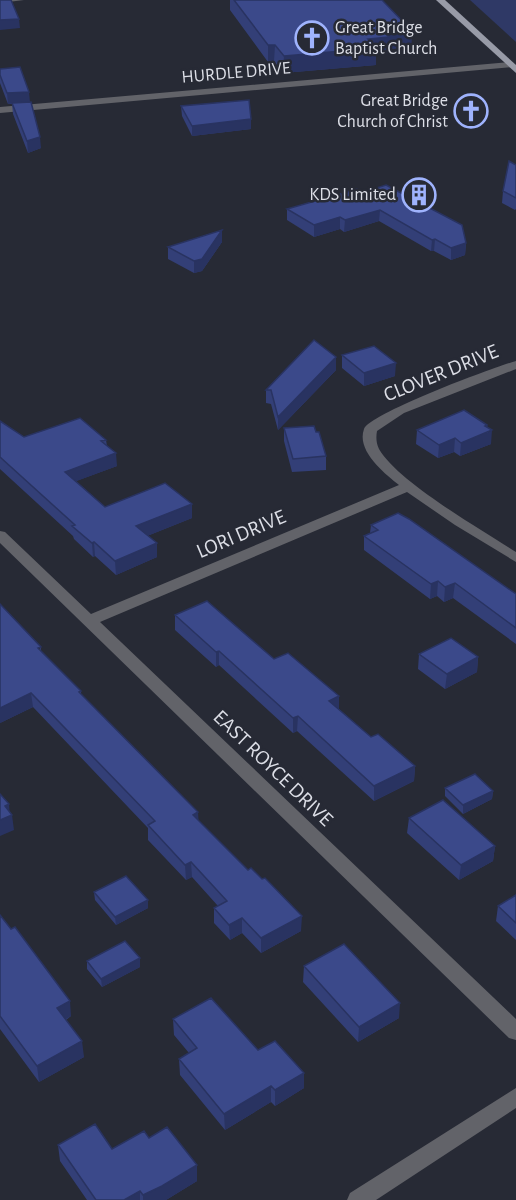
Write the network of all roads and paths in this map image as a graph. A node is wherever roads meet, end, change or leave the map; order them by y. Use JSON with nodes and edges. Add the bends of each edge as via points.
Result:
{"nodes":[{"id":1,"x":20,"y":0,"type":"edge"},
{"id":2,"x":440,"y":0,"type":"edge"},
{"id":3,"x":0,"y":2,"type":"edge"},
{"id":4,"x":513,"y":68,"type":"edge"},
{"id":5,"x":0,"y":110,"type":"edge"},
{"id":6,"x":516,"y":365,"type":"edge"},
{"id":7,"x":409,"y":486,"type":"junction"},
{"id":8,"x":0,"y":536,"type":"edge"},
{"id":9,"x":516,"y":558,"type":"edge"},
{"id":10,"x":89,"y":621,"type":"junction"},
{"id":11,"x":516,"y":1032,"type":"edge"},
{"id":12,"x":516,"y":1097,"type":"edge"},
{"id":13,"x":358,"y":1200,"type":"edge"}],
"edges":[{"from":1,"to":3,"type":"street"},
{"from":2,"to":4,"type":"main road"},
{"from":4,"to":5,"type":"street","name":"HURDLE DRIVE"},
{"from":6,"to":7,"type":"street","name":"CLOVER DRIVE","via":[[400,410],[371,429],[371,446],[378,459]]},
{"from":7,"to":9,"type":"street","name":"CLOVER DRIVE"},
{"from":7,"to":10,"type":"street","name":"LORI DRIVE"},
{"from":8,"to":10,"type":"street","name":"EAST ROYCE DRIVE"},
{"from":10,"to":11,"type":"street","name":"EAST ROYCE DRIVE"},
{"from":12,"to":13,"type":"street"}]}
